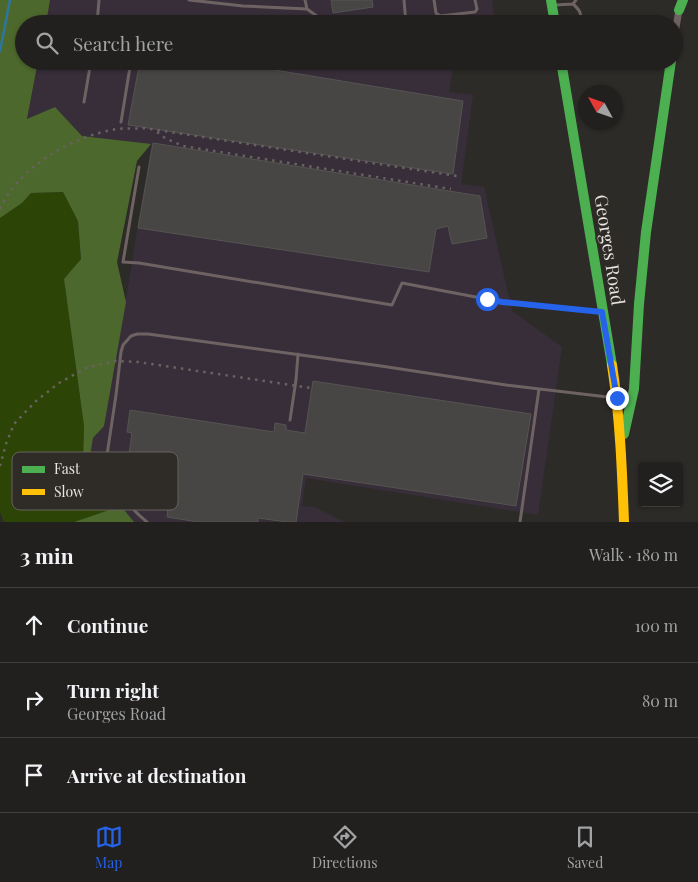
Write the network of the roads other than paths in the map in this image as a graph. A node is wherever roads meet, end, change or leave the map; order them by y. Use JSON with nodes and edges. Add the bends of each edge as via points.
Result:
{"nodes":[{"id":1,"x":99,"y":0,"type":"edge"},
{"id":2,"x":189,"y":0,"type":"edge"},
{"id":3,"x":305,"y":0,"type":"edge"},
{"id":4,"x":404,"y":0,"type":"edge"},
{"id":5,"x":434,"y":0,"type":"edge"},
{"id":6,"x":475,"y":0,"type":"edge"},
{"id":7,"x":576,"y":0,"type":"edge"},
{"id":8,"x":551,"y":2,"type":"edge"},
{"id":9,"x":573,"y":4,"type":"junction"},
{"id":10,"x":308,"y":9,"type":"junction"},
{"id":11,"x":98,"y":15,"type":"edge"},
{"id":12,"x":316,"y":15,"type":"edge"},
{"id":13,"x":405,"y":15,"type":"edge"},
{"id":14,"x":439,"y":15,"type":"edge"},
{"id":15,"x":448,"y":15,"type":"edge"},
{"id":16,"x":553,"y":15,"type":"edge"},
{"id":17,"x":582,"y":15,"type":"edge"},
{"id":18,"x":89,"y":70,"type":"edge"},
{"id":19,"x":130,"y":70,"type":"edge"},
{"id":20,"x":562,"y":70,"type":"edge"},
{"id":21,"x":670,"y":70,"type":"edge"},
{"id":22,"x":84,"y":102,"type":"dead end"},
{"id":23,"x":121,"y":122,"type":"dead end"},
{"id":24,"x":139,"y":167,"type":"dead end"},
{"id":25,"x":602,"y":312,"type":"junction"},
{"id":26,"x":298,"y":354,"type":"junction"},
{"id":27,"x":539,"y":389,"type":"junction"},
{"id":28,"x":617,"y":398,"type":"junction"},
{"id":29,"x":290,"y":420,"type":"dead end"},
{"id":30,"x":621,"y":444,"type":"junction"},
{"id":31,"x":107,"y":452,"type":"edge"},
{"id":32,"x":135,"y":510,"type":"edge"},
{"id":33,"x":147,"y":522,"type":"edge"},
{"id":34,"x":520,"y":522,"type":"edge"},
{"id":35,"x":624,"y":522,"type":"edge"}],
"edges":[{"from":1,"to":11,"type":"lane"},
{"from":2,"to":10,"type":"lane"},
{"from":3,"to":10,"type":"lane"},
{"from":4,"to":13,"type":"lane"},
{"from":5,"to":14,"type":"lane"},
{"from":6,"to":15,"type":"lane","via":[[474,12]]},
{"from":7,"to":9,"type":"lane"},
{"from":8,"to":9,"type":"lane"},
{"from":8,"to":16,"type":"street"},
{"from":9,"to":17,"type":"lane"},
{"from":10,"to":12,"type":"lane"},
{"from":18,"to":22,"type":"lane"},
{"from":19,"to":23,"type":"lane"},
{"from":20,"to":25,"type":"street","name":"Georges Road"},
{"from":21,"to":30,"type":"street","name":"Georges Road","via":[[646,232],[634,389]]},
{"from":24,"to":25,"type":"lane","via":[[123,262],[392,305],[402,283],[502,302]]},
{"from":25,"to":28,"type":"street","name":"Georges Road"},
{"from":26,"to":27,"type":"lane"},
{"from":26,"to":29,"type":"lane"},
{"from":26,"to":31,"type":"lane","via":[[148,334],[131,336],[121,352]]},
{"from":27,"to":28,"type":"lane"},
{"from":27,"to":34,"type":"lane"},
{"from":28,"to":30,"type":"street","name":"Georges Road"},
{"from":30,"to":35,"type":"street","name":"Georges Road"},
{"from":32,"to":33,"type":"lane"}]}
